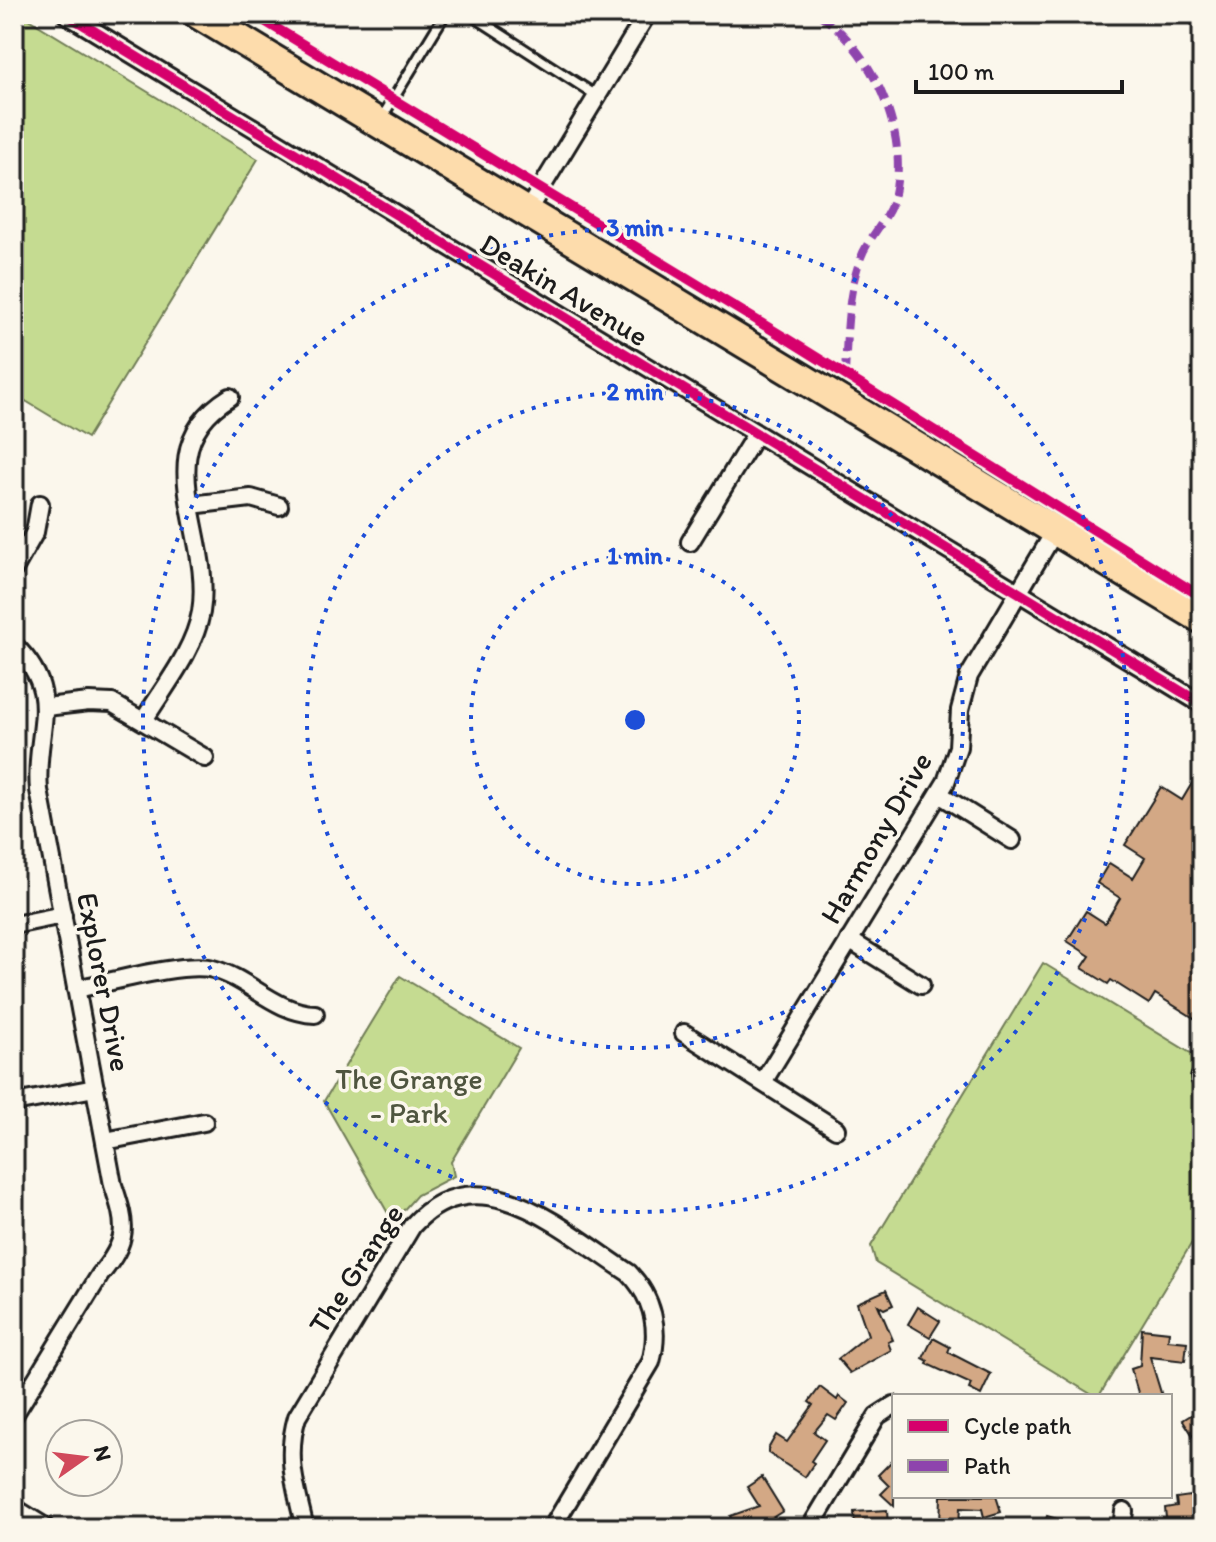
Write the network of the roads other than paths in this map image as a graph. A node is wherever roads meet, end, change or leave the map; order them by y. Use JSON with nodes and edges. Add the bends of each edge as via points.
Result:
{"nodes":[{"id":1,"x":66,"y":14,"type":"edge"},
{"id":2,"x":198,"y":14,"type":"edge"},
{"id":3,"x":445,"y":14,"type":"edge"},
{"id":4,"x":470,"y":14,"type":"edge"},
{"id":5,"x":647,"y":14,"type":"edge"},
{"id":6,"x":597,"y":96,"type":"junction"},
{"id":7,"x":378,"y":123,"type":"junction"},
{"id":8,"x":526,"y":213,"type":"junction"},
{"id":9,"x":230,"y":397,"type":"dead end"},
{"id":10,"x":756,"y":434,"type":"junction"},
{"id":11,"x":40,"y":504,"type":"dead end"},
{"id":12,"x":191,"y":505,"type":"junction"},
{"id":13,"x":279,"y":506,"type":"dead end"},
{"id":14,"x":1055,"y":531,"type":"junction"},
{"id":15,"x":690,"y":542,"type":"dead end"},
{"id":16,"x":14,"y":569,"type":"edge"},
{"id":17,"x":1019,"y":593,"type":"junction"},
{"id":18,"x":1202,"y":619,"type":"edge"},
{"id":19,"x":14,"y":645,"type":"edge"},
{"id":20,"x":1202,"y":704,"type":"edge"},
{"id":21,"x":46,"y":707,"type":"junction"},
{"id":22,"x":144,"y":720,"type":"junction"},
{"id":23,"x":205,"y":758,"type":"dead end"},
{"id":24,"x":939,"y":794,"type":"junction"},
{"id":25,"x":1012,"y":840,"type":"dead end"},
{"id":26,"x":63,"y":915,"type":"junction"},
{"id":27,"x":14,"y":925,"type":"edge"},
{"id":28,"x":849,"y":940,"type":"junction"},
{"id":29,"x":921,"y":985,"type":"dead end"},
{"id":30,"x":76,"y":989,"type":"junction"},
{"id":31,"x":315,"y":1014,"type":"dead end"},
{"id":32,"x":684,"y":1033,"type":"dead end"},
{"id":33,"x":763,"y":1082,"type":"junction"},
{"id":34,"x":95,"y":1088,"type":"junction"},
{"id":35,"x":14,"y":1103,"type":"edge"},
{"id":36,"x":204,"y":1122,"type":"dead end"},
{"id":37,"x":836,"y":1129,"type":"dead end"},
{"id":38,"x":105,"y":1141,"type":"junction"},
{"id":39,"x":892,"y":1406,"type":"edge"},
{"id":40,"x":14,"y":1415,"type":"edge"},
{"id":41,"x":14,"y":1510,"type":"edge"},
{"id":42,"x":43,"y":1528,"type":"edge"},
{"id":43,"x":305,"y":1528,"type":"edge"},
{"id":44,"x":552,"y":1528,"type":"edge"},
{"id":45,"x":810,"y":1528,"type":"edge"}],
"edges":[{"from":1,"to":10,"type":"street","name":"Deakin Avenue"},
{"from":2,"to":7,"type":"highway","name":"Deakin Avenue"},
{"from":3,"to":7,"type":"lane"},
{"from":4,"to":6,"type":"lane"},
{"from":5,"to":6,"type":"street"},
{"from":6,"to":8,"type":"street"},
{"from":7,"to":8,"type":"highway","name":"Deakin Avenue"},
{"from":8,"to":14,"type":"highway","name":"Deakin Avenue"},
{"from":9,"to":12,"type":"street","via":[[205,416],[189,440],[185,466]]},
{"from":10,"to":15,"type":"street"},
{"from":10,"to":17,"type":"street","name":"Deakin Avenue"},
{"from":11,"to":16,"type":"street","via":[[35,532]]},
{"from":12,"to":13,"type":"street","via":[[251,498]]},
{"from":12,"to":22,"type":"street","via":[[203,589],[201,615],[190,644]]},
{"from":14,"to":17,"type":"street","name":"Harmony Drive"},
{"from":14,"to":18,"type":"highway","name":"Deakin Avenue"},
{"from":17,"to":20,"type":"street","name":"Deakin Avenue"},
{"from":17,"to":24,"type":"street","name":"Harmony Drive","via":[[969,676],[956,757]]},
{"from":19,"to":21,"type":"street","via":[[37,675]]},
{"from":21,"to":22,"type":"street","via":[[102,702]]},
{"from":21,"to":26,"type":"street","name":"Explorer Drive","via":[[39,790]]},
{"from":22,"to":23,"type":"street"},
{"from":24,"to":25,"type":"street"},
{"from":24,"to":28,"type":"street","name":"Harmony Drive"},
{"from":26,"to":27,"type":"street"},
{"from":26,"to":30,"type":"street","name":"Explorer Drive"},
{"from":28,"to":29,"type":"street"},
{"from":28,"to":33,"type":"street","name":"Harmony Drive"},
{"from":30,"to":31,"type":"street","via":[[203,967],[280,1006]]},
{"from":30,"to":34,"type":"street","name":"Explorer Drive"},
{"from":32,"to":33,"type":"street"},
{"from":33,"to":37,"type":"street"},
{"from":34,"to":35,"type":"street"},
{"from":34,"to":38,"type":"street","name":"Explorer Drive"},
{"from":36,"to":38,"type":"street"},
{"from":38,"to":40,"type":"street","name":"Explorer Drive","via":[[114,1234],[100,1275]]},
{"from":39,"to":45,"type":"street","via":[[877,1416]]},
{"from":41,"to":42,"type":"street"},
{"from":43,"to":44,"type":"street","name":"The Grange","via":[[291,1470],[297,1417],[412,1226],[439,1202],[483,1194],[512,1201],[629,1273],[649,1300],[653,1316],[651,1362]]}]}
